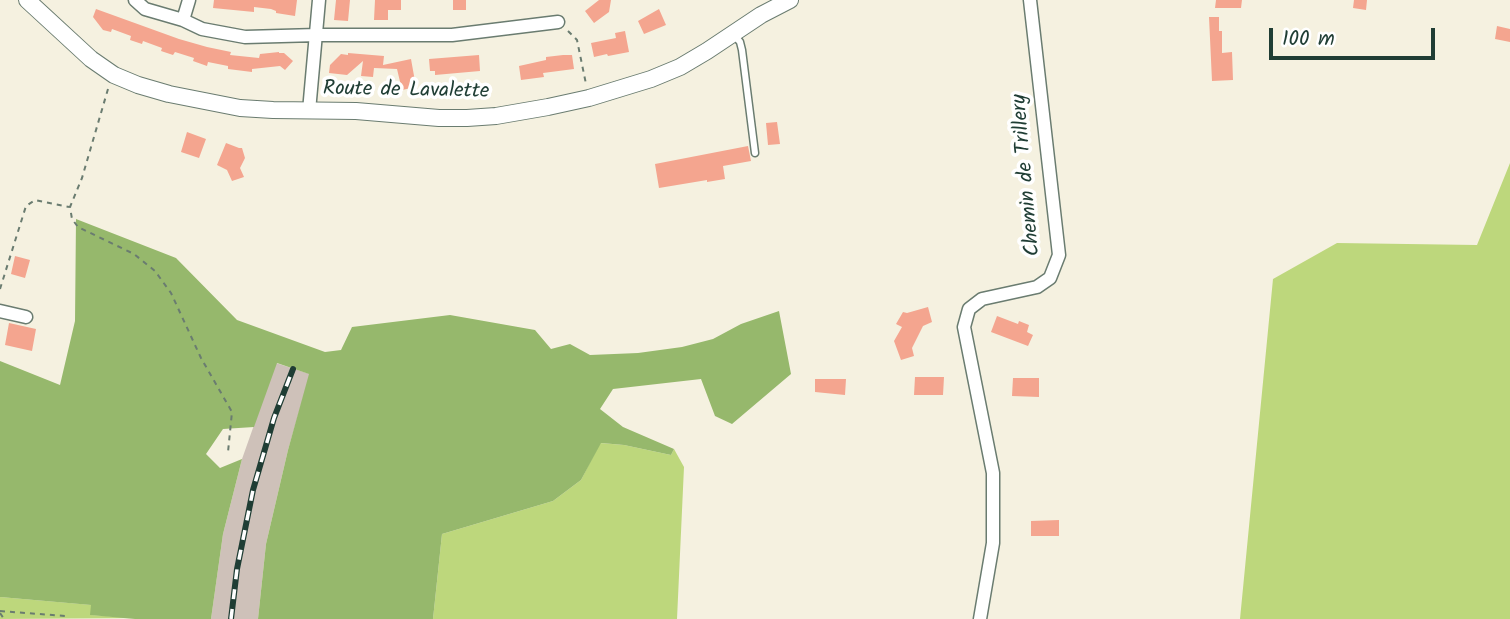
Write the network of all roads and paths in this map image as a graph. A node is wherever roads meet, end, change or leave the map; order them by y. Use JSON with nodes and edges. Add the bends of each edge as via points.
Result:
{"nodes":[{"id":1,"x":27,"y":0,"type":"edge"},
{"id":2,"x":49,"y":0,"type":"edge"},
{"id":3,"x":135,"y":0,"type":"edge"},
{"id":4,"x":189,"y":0,"type":"edge"},
{"id":5,"x":319,"y":0,"type":"edge"},
{"id":6,"x":790,"y":0,"type":"edge"},
{"id":7,"x":1030,"y":0,"type":"edge"},
{"id":8,"x":183,"y":20,"type":"junction"},
{"id":9,"x":558,"y":22,"type":"joint"},
{"id":10,"x":59,"y":28,"type":"junction"},
{"id":11,"x":733,"y":34,"type":"junction"},
{"id":12,"x":317,"y":35,"type":"junction"},
{"id":13,"x":114,"y":75,"type":"junction"},
{"id":14,"x":589,"y":98,"type":"junction"},
{"id":15,"x":309,"y":111,"type":"junction"},
{"id":16,"x":755,"y":153,"type":"dead end"},
{"id":17,"x":70,"y":207,"type":"junction"},
{"id":18,"x":0,"y":289,"type":"edge"},
{"id":19,"x":0,"y":311,"type":"edge"},
{"id":20,"x":26,"y":317,"type":"dead end"},
{"id":21,"x":228,"y":453,"type":"dead end"},
{"id":22,"x":0,"y":612,"type":"edge"},
{"id":23,"x":19,"y":612,"type":"junction"},
{"id":24,"x":40,"y":614,"type":"junction"},
{"id":25,"x":4,"y":619,"type":"edge"},
{"id":26,"x":24,"y":619,"type":"edge"},
{"id":27,"x":43,"y":619,"type":"edge"},
{"id":28,"x":68,"y":619,"type":"edge"},
{"id":29,"x":979,"y":619,"type":"edge"}],
"edges":[{"from":1,"to":10,"type":"street","name":"Route de Lavalette"},
{"from":2,"to":10,"type":"street","name":"Route de Lavalette"},
{"from":3,"to":8,"type":"street","via":[[145,9]]},
{"from":4,"to":8,"type":"street"},
{"from":5,"to":12,"type":"street"},
{"from":6,"to":11,"type":"street","name":"Route de Lavalette"},
{"from":7,"to":29,"type":"street","name":"Chemin de Trillery","via":[[1059,255],[1050,278],[1037,287],[982,299],[969,309],[964,327],[993,473],[993,542]]},
{"from":8,"to":12,"type":"street","via":[[202,29],[245,37]]},
{"from":9,"to":12,"type":"street","via":[[452,35]]},
{"from":9,"to":14,"type":"path","via":[[577,40]]},
{"from":10,"to":13,"type":"street","name":"Route de Lavalette"},
{"from":11,"to":14,"type":"street","name":"Route de Lavalette","via":[[651,79]]},
{"from":11,"to":16,"type":"lane","via":[[742,50]]},
{"from":12,"to":15,"type":"street"},
{"from":13,"to":15,"type":"street","name":"Route de Lavalette","via":[[169,94],[240,108]]},
{"from":13,"to":17,"type":"path"},
{"from":14,"to":15,"type":"street","name":"Route de Lavalette","via":[[467,118]]},
{"from":17,"to":18,"type":"path","via":[[35,200],[26,206]]},
{"from":17,"to":21,"type":"path","via":[[78,227],[134,254],[155,271],[171,293],[232,412]]},
{"from":19,"to":20,"type":"street"},
{"from":22,"to":23,"type":"path"},
{"from":22,"to":25,"type":"path"},
{"from":23,"to":24,"type":"path"},
{"from":23,"to":26,"type":"path"},
{"from":24,"to":27,"type":"path"},
{"from":24,"to":28,"type":"path"}]}
